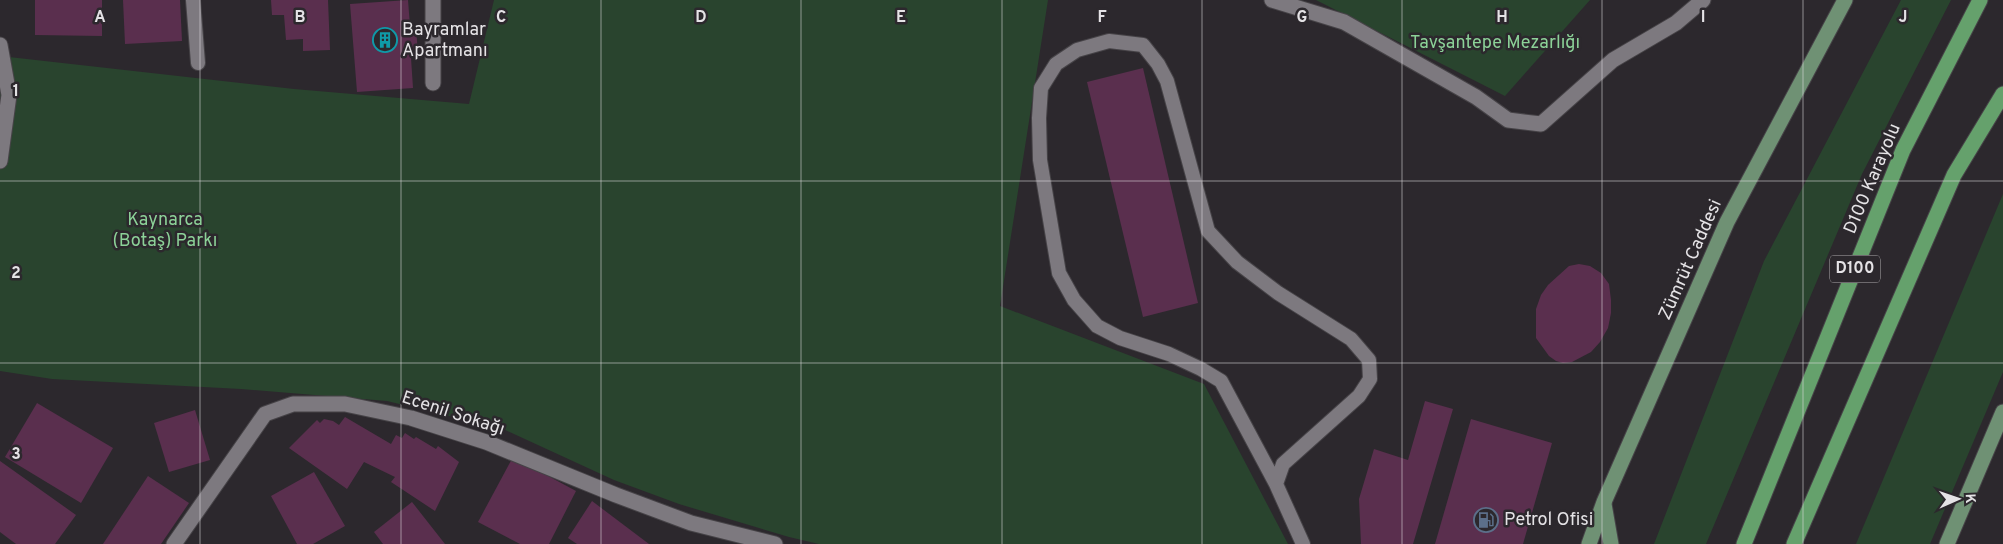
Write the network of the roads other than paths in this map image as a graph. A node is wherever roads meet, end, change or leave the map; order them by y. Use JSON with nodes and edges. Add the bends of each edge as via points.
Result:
{"nodes":[{"id":1,"x":193,"y":0,"type":"edge"},
{"id":2,"x":433,"y":0,"type":"edge"},
{"id":3,"x":1272,"y":0,"type":"edge"},
{"id":4,"x":1703,"y":0,"type":"edge"},
{"id":5,"x":1845,"y":0,"type":"edge"},
{"id":6,"x":1980,"y":0,"type":"edge"},
{"id":7,"x":0,"y":45,"type":"edge"},
{"id":8,"x":198,"y":63,"type":"dead end"},
{"id":9,"x":433,"y":83,"type":"dead end"},
{"id":10,"x":2003,"y":94,"type":"edge"},
{"id":11,"x":0,"y":161,"type":"edge"},
{"id":12,"x":2003,"y":412,"type":"edge"},
{"id":13,"x":1276,"y":484,"type":"junction"},
{"id":14,"x":1604,"y":502,"type":"junction"},
{"id":15,"x":174,"y":544,"type":"edge"},
{"id":16,"x":775,"y":544,"type":"edge"},
{"id":17,"x":1303,"y":544,"type":"edge"},
{"id":18,"x":1589,"y":544,"type":"edge"},
{"id":19,"x":1611,"y":544,"type":"edge"},
{"id":20,"x":1744,"y":544,"type":"edge"},
{"id":21,"x":1794,"y":544,"type":"edge"},
{"id":22,"x":1948,"y":544,"type":"edge"}],
"edges":[{"from":1,"to":8,"type":"lane"},
{"from":2,"to":9,"type":"street"},
{"from":3,"to":4,"type":"street","via":[[1344,22],[1476,97],[1508,120],[1541,124],[1613,60],[1676,23]]},
{"from":5,"to":14,"type":"main road","name":"Zümrüt Caddesi","via":[[1728,222]]},
{"from":6,"to":20,"type":"highway","name":"D100 Karayolu","number":"D100","via":[[1903,150]]},
{"from":7,"to":11,"type":"street","via":[[9,94]]},
{"from":10,"to":21,"type":"highway","number":"D100","via":[[1954,175]]},
{"from":12,"to":22,"type":"main road"},
{"from":13,"to":13,"type":"lane","via":[[1283,464],[1359,396],[1370,379],[1369,360],[1351,339],[1278,293],[1237,262],[1208,231],[1167,82],[1143,45],[1109,41],[1077,50],[1056,64],[1041,88],[1039,108],[1040,160],[1059,273],[1074,300],[1097,326],[1120,338],[1169,354],[1221,381]]},
{"from":13,"to":17,"type":"lane"},
{"from":14,"to":18,"type":"main road","name":"Zümrüt Caddesi"},
{"from":14,"to":19,"type":"main road"},
{"from":15,"to":16,"type":"street","name":"Ecenil Sokağı","via":[[265,414],[293,404],[345,404],[411,418],[486,442],[616,496],[691,522]]}]}
